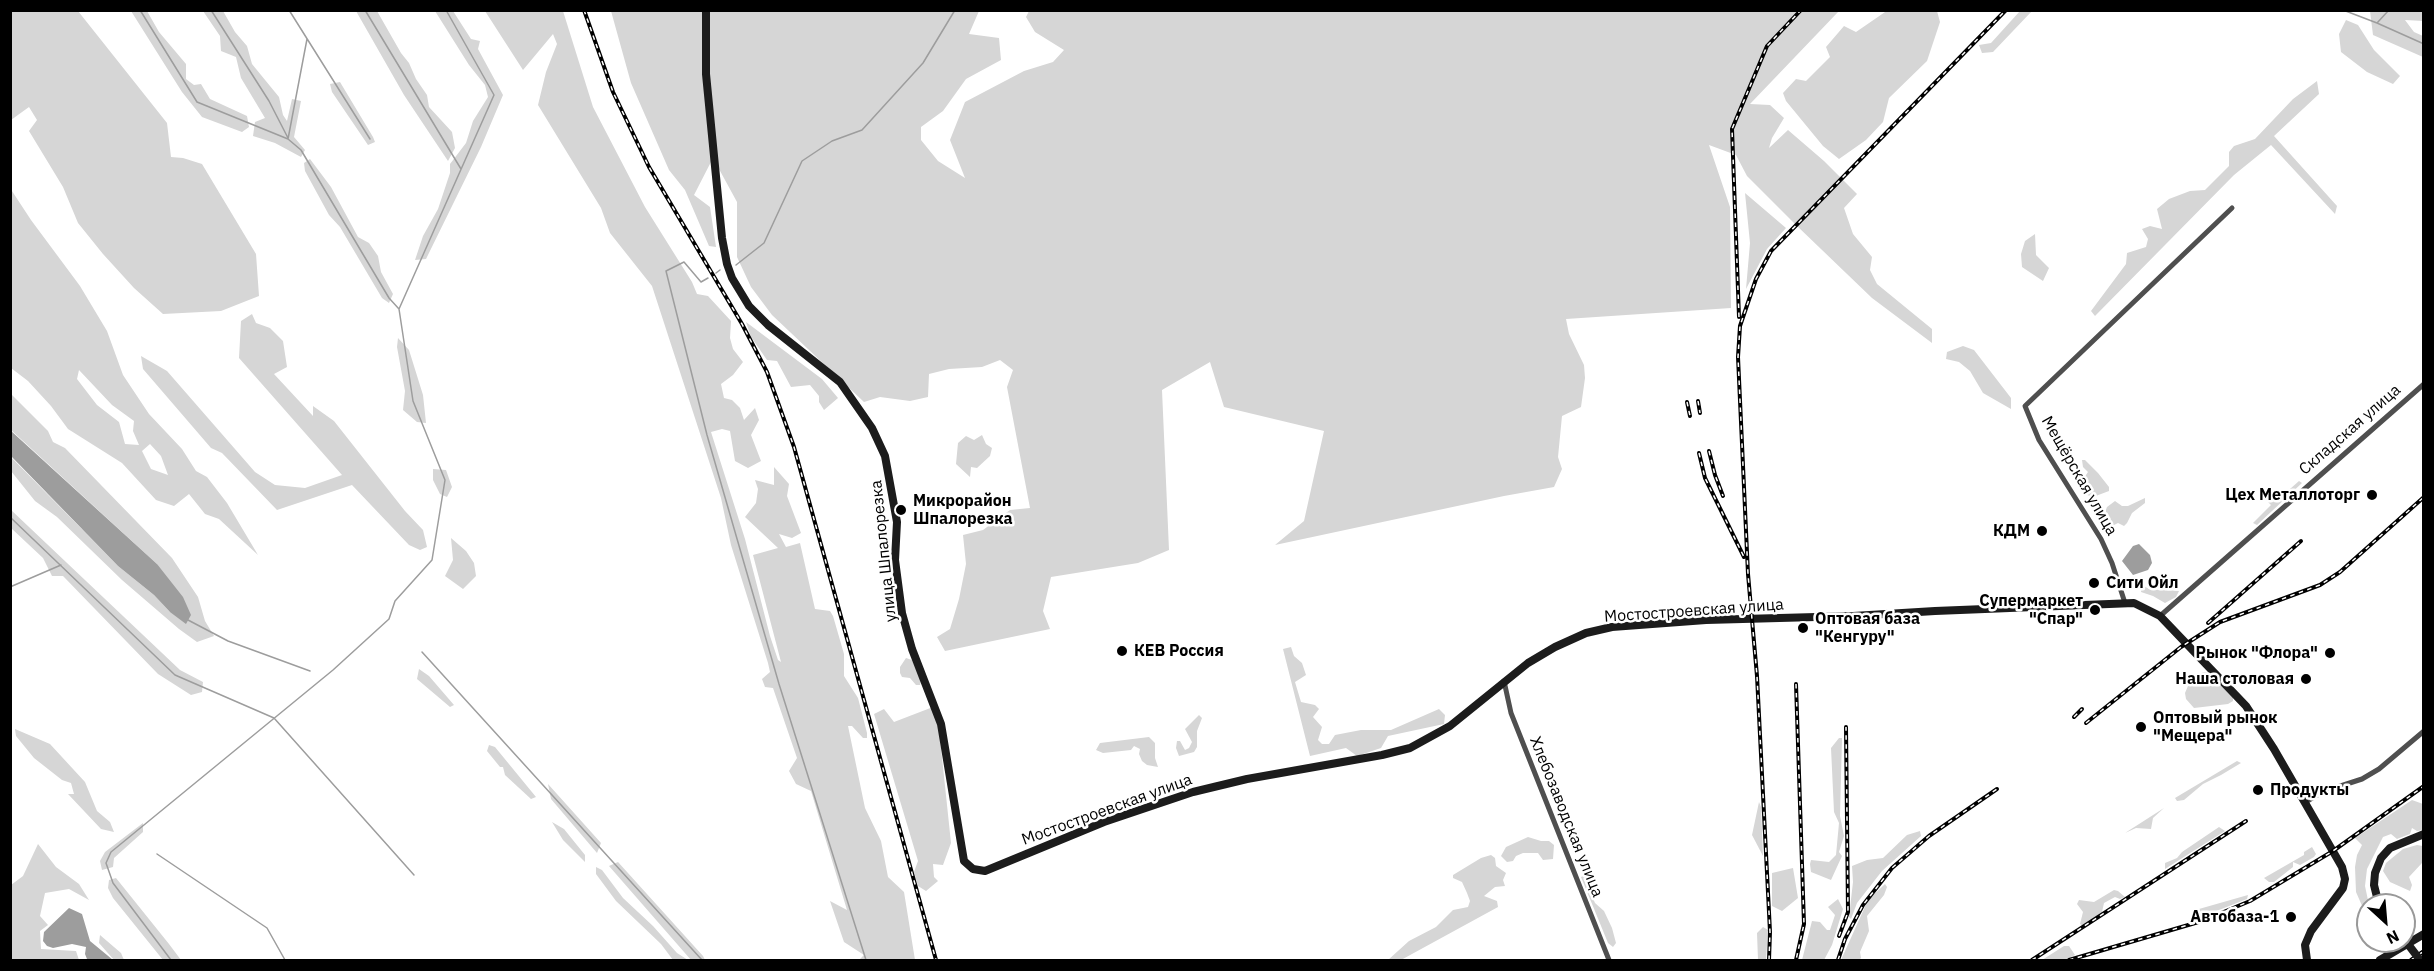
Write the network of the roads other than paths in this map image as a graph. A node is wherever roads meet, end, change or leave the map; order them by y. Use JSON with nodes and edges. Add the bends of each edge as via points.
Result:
{"nodes":[{"id":1,"x":706,"y":10,"type":"edge"},
{"id":2,"x":2232,"y":208,"type":"dead end"},
{"id":3,"x":2424,"y":384,"type":"edge"},
{"id":4,"x":2125,"y":603,"type":"junction"},
{"id":5,"x":2160,"y":616,"type":"junction"},
{"id":6,"x":1504,"y":681,"type":"junction"},
{"id":7,"x":2424,"y":731,"type":"edge"},
{"id":8,"x":2304,"y":803,"type":"junction"},
{"id":9,"x":2424,"y":834,"type":"edge"},
{"id":10,"x":2424,"y":839,"type":"edge"},
{"id":11,"x":2401,"y":842,"type":"junction"},
{"id":12,"x":964,"y":861,"type":"joint"},
{"id":13,"x":2376,"y":893,"type":"edge"},
{"id":14,"x":2424,"y":934,"type":"edge"},
{"id":15,"x":1609,"y":960,"type":"edge"},
{"id":16,"x":2307,"y":960,"type":"edge"},
{"id":17,"x":2380,"y":960,"type":"edge"}],
"edges":[{"from":1,"to":12,"type":"main road","name":"улица Шпалорезка","via":[[706,74],[728,264],[749,306],[840,382],[872,428],[885,456],[897,522],[896,560],[902,613],[941,724]]},
{"from":2,"to":4,"type":"street","name":"Мещёрская улица","via":[[2025,406],[2039,440],[2101,539]]},
{"from":3,"to":5,"type":"street","name":"Складская улица"},
{"from":4,"to":5,"type":"main road","via":[[2141,605]]},
{"from":4,"to":6,"type":"main road","name":"Мостостроевская улица","via":[[1612,627],[1555,647]]},
{"from":5,"to":8,"type":"main road","via":[[2246,706]]},
{"from":6,"to":12,"type":"main road","name":"Мостостроевская улица","via":[[1450,726],[1410,748],[1193,792],[1104,822],[985,871],[973,869]]},
{"from":6,"to":15,"type":"street","name":"Хлебозаводская улица","via":[[1511,713]]},
{"from":7,"to":8,"type":"street","via":[[2371,774]]},
{"from":8,"to":16,"type":"main road","via":[[2342,867],[2345,879],[2340,896],[2311,931],[2305,945]]},
{"from":9,"to":11,"type":"main road"},
{"from":10,"to":11,"type":"main road"},
{"from":11,"to":13,"type":"main road","via":[[2381,858],[2375,873]]},
{"from":14,"to":17,"type":"main road"}]}
